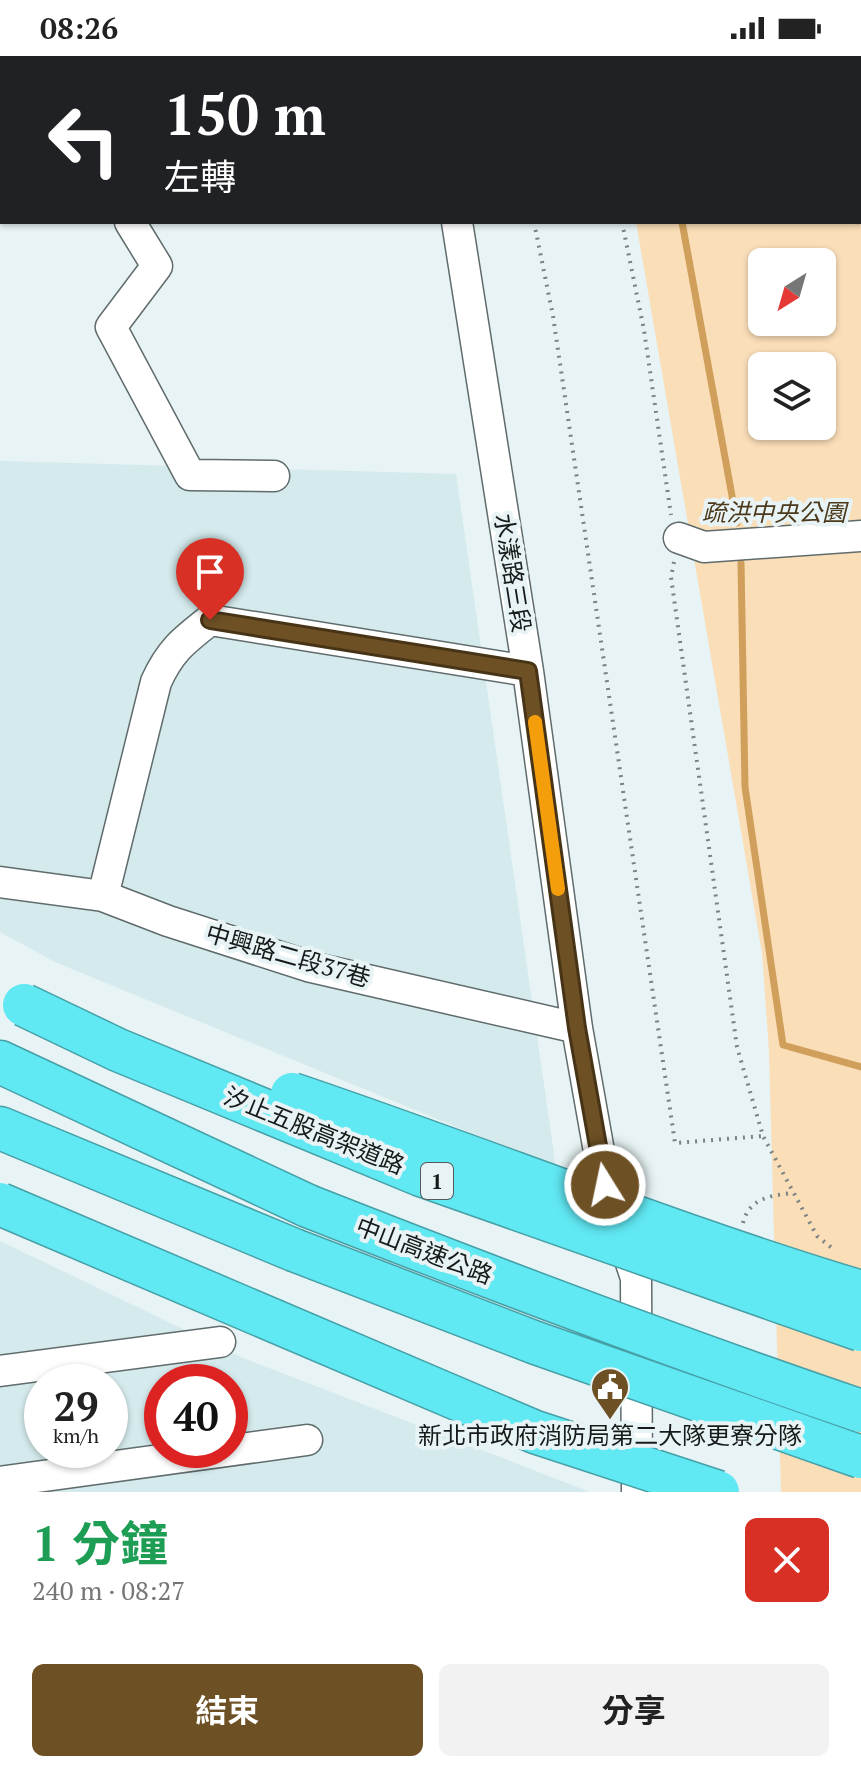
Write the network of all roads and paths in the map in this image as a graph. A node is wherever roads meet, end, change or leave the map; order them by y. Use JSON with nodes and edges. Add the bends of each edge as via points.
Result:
{"nodes":[{"id":1,"x":131,"y":224,"type":"edge"},
{"id":2,"x":457,"y":224,"type":"edge"},
{"id":3,"x":534,"y":224,"type":"edge"},
{"id":4,"x":622,"y":224,"type":"edge"},
{"id":5,"x":274,"y":476,"type":"dead end"},
{"id":6,"x":861,"y":536,"type":"edge"},
{"id":7,"x":679,"y":538,"type":"junction"},
{"id":8,"x":528,"y":671,"type":"junction"},
{"id":9,"x":0,"y":882,"type":"edge"},
{"id":10,"x":103,"y":896,"type":"junction"},
{"id":11,"x":12,"y":999,"type":"edge"},
{"id":12,"x":577,"y":1028,"type":"junction"},
{"id":13,"x":0,"y":1062,"type":"edge"},
{"id":14,"x":0,"y":1128,"type":"edge"},
{"id":15,"x":763,"y":1136,"type":"junction"},
{"id":16,"x":794,"y":1193,"type":"junction"},
{"id":17,"x":0,"y":1204,"type":"edge"},
{"id":18,"x":743,"y":1227,"type":"dead end"},
{"id":19,"x":841,"y":1256,"type":"dead end"},
{"id":20,"x":861,"y":1292,"type":"edge"},
{"id":21,"x":861,"y":1330,"type":"edge"},
{"id":22,"x":220,"y":1342,"type":"dead end"},
{"id":23,"x":0,"y":1371,"type":"edge"},
{"id":24,"x":861,"y":1411,"type":"edge"},
{"id":25,"x":307,"y":1440,"type":"dead end"},
{"id":26,"x":861,"y":1457,"type":"edge"},
{"id":27,"x":0,"y":1482,"type":"edge"},
{"id":28,"x":637,"y":1492,"type":"edge"},
{"id":29,"x":718,"y":1492,"type":"edge"}],
"edges":[{"from":1,"to":5,"type":"street","via":[[157,266],[111,327],[190,475]]},
{"from":2,"to":8,"type":"street","name":"水漾路三段"},
{"from":3,"to":15,"type":"path","via":[[553,316],[675,1143]]},
{"from":4,"to":7,"type":"path","via":[[644,330],[672,525]]},
{"from":6,"to":7,"type":"street","via":[[704,547]]},
{"from":7,"to":15,"type":"path","via":[[671,577],[737,1047]]},
{"from":8,"to":10,"type":"street","via":[[210,620],[166,660],[156,682]]},
{"from":8,"to":12,"type":"street","name":"水漾路三段"},
{"from":9,"to":10,"type":"street","name":"中興路二段37巷"},
{"from":10,"to":12,"type":"street","name":"中興路二段37巷","via":[[311,967]]},
{"from":11,"to":20,"type":"highway","number":"1","bridge":true},
{"from":11,"to":21,"type":"highway","name":"汐止五股高架道路","number":"1","bridge":true,"via":[[118,1050],[421,1175]]},
{"from":12,"to":28,"type":"street","name":"水漾路三段","via":[[605,1185],[636,1278]]},
{"from":13,"to":24,"type":"highway","name":"中山高速公路","bridge":true,"via":[[308,1206]]},
{"from":14,"to":26,"type":"highway","name":"中山高速公路","bridge":true,"via":[[536,1343]]},
{"from":15,"to":16,"type":"path"},
{"from":16,"to":18,"type":"path","via":[[767,1195],[743,1219]]},
{"from":16,"to":19,"type":"path","via":[[817,1236]]},
{"from":17,"to":29,"type":"highway","bridge":true,"via":[[535,1432]]},
{"from":22,"to":23,"type":"street"},
{"from":25,"to":27,"type":"street"}]}
